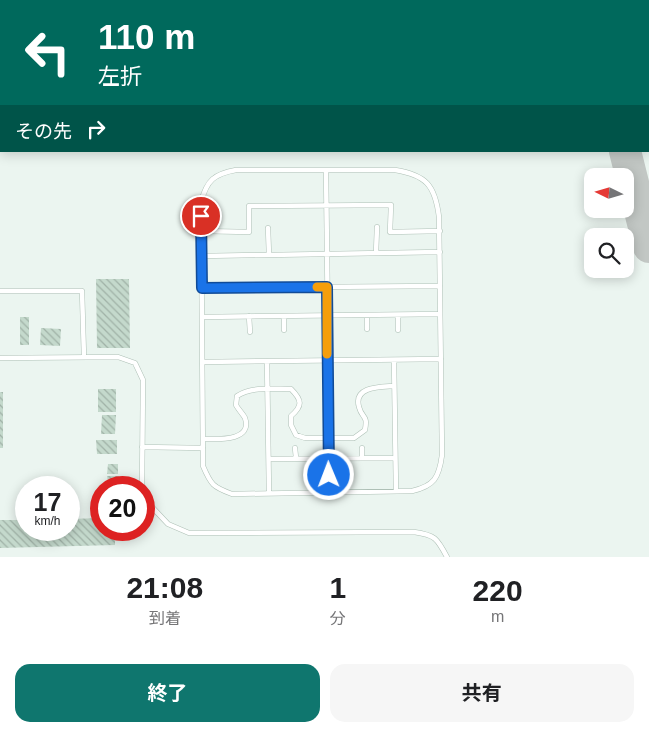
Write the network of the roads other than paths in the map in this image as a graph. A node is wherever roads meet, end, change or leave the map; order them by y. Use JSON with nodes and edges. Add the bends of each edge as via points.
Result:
{"nodes":[{"id":1,"x":326,"y":170,"type":"junction"},
{"id":2,"x":326,"y":206,"type":"junction"},
{"id":3,"x":377,"y":227,"type":"dead end"},
{"id":4,"x":268,"y":228,"type":"dead end"},
{"id":5,"x":202,"y":231,"type":"junction"},
{"id":6,"x":440,"y":231,"type":"junction"},
{"id":7,"x":440,"y":252,"type":"junction"},
{"id":8,"x":376,"y":253,"type":"junction"},
{"id":9,"x":327,"y":254,"type":"junction"},
{"id":10,"x":269,"y":255,"type":"junction"},
{"id":11,"x":202,"y":256,"type":"junction"},
{"id":12,"x":440,"y":286,"type":"junction"},
{"id":13,"x":327,"y":287,"type":"junction"},
{"id":14,"x":202,"y":288,"type":"junction"},
{"id":15,"x":0,"y":291,"type":"edge"},
{"id":16,"x":440,"y":314,"type":"junction"},
{"id":17,"x":327,"y":315,"type":"junction"},
{"id":18,"x":367,"y":315,"type":"junction"},
{"id":19,"x":398,"y":315,"type":"junction"},
{"id":20,"x":202,"y":316,"type":"junction"},
{"id":21,"x":249,"y":316,"type":"junction"},
{"id":22,"x":284,"y":316,"type":"junction"},
{"id":23,"x":367,"y":329,"type":"dead end"},
{"id":24,"x":284,"y":330,"type":"dead end"},
{"id":25,"x":398,"y":330,"type":"dead end"},
{"id":26,"x":250,"y":332,"type":"dead end"},
{"id":27,"x":84,"y":357,"type":"junction"},
{"id":28,"x":0,"y":358,"type":"edge"},
{"id":29,"x":441,"y":359,"type":"junction"},
{"id":30,"x":327,"y":360,"type":"junction"},
{"id":31,"x":394,"y":360,"type":"junction"},
{"id":32,"x":267,"y":361,"type":"junction"},
{"id":33,"x":203,"y":362,"type":"junction"},
{"id":34,"x":394,"y":386,"type":"junction"},
{"id":35,"x":268,"y":390,"type":"junction"},
{"id":36,"x":328,"y":437,"type":"junction"},
{"id":37,"x":203,"y":440,"type":"junction"},
{"id":38,"x":142,"y":448,"type":"junction"},
{"id":39,"x":204,"y":448,"type":"junction"},
{"id":40,"x":295,"y":448,"type":"dead end"},
{"id":41,"x":362,"y":448,"type":"dead end"},
{"id":42,"x":296,"y":458,"type":"junction"},
{"id":43,"x":329,"y":458,"type":"junction"},
{"id":44,"x":362,"y":458,"type":"junction"},
{"id":45,"x":395,"y":458,"type":"junction"},
{"id":46,"x":269,"y":459,"type":"junction"},
{"id":47,"x":143,"y":476,"type":"edge"},
{"id":48,"x":330,"y":492,"type":"junction"},
{"id":49,"x":396,"y":492,"type":"junction"},
{"id":50,"x":269,"y":493,"type":"junction"},
{"id":51,"x":155,"y":510,"type":"edge"},
{"id":52,"x":447,"y":557,"type":"edge"}],
"edges":[{"from":1,"to":2,"type":"lane"},
{"from":1,"to":5,"type":"lane","via":[[224,172],[211,179],[205,188],[201,202]]},
{"from":1,"to":6,"type":"lane","via":[[412,172],[431,187],[437,199]]},
{"from":2,"to":5,"type":"lane","via":[[249,206],[250,232]]},
{"from":2,"to":6,"type":"lane","via":[[391,205],[390,232]]},
{"from":2,"to":9,"type":"lane"},
{"from":3,"to":8,"type":"lane"},
{"from":4,"to":10,"type":"lane"},
{"from":5,"to":11,"type":"lane"},
{"from":6,"to":7,"type":"lane"},
{"from":7,"to":8,"type":"lane"},
{"from":7,"to":12,"type":"lane"},
{"from":8,"to":9,"type":"lane"},
{"from":9,"to":10,"type":"lane"},
{"from":9,"to":13,"type":"lane"},
{"from":10,"to":11,"type":"lane"},
{"from":11,"to":14,"type":"lane"},
{"from":12,"to":13,"type":"lane"},
{"from":12,"to":16,"type":"lane"},
{"from":13,"to":14,"type":"lane"},
{"from":13,"to":17,"type":"lane"},
{"from":14,"to":20,"type":"lane"},
{"from":15,"to":27,"type":"lane","via":[[82,291]]},
{"from":16,"to":19,"type":"lane"},
{"from":16,"to":29,"type":"lane"},
{"from":17,"to":18,"type":"lane"},
{"from":17,"to":22,"type":"lane"},
{"from":17,"to":30,"type":"lane"},
{"from":18,"to":19,"type":"lane"},
{"from":18,"to":23,"type":"lane"},
{"from":19,"to":25,"type":"lane"},
{"from":20,"to":21,"type":"lane"},
{"from":20,"to":33,"type":"lane"},
{"from":21,"to":22,"type":"lane"},
{"from":21,"to":26,"type":"lane"},
{"from":22,"to":24,"type":"lane"},
{"from":27,"to":28,"type":"lane"},
{"from":27,"to":38,"type":"lane","via":[[118,357],[134,364],[143,380]]},
{"from":29,"to":31,"type":"lane"},
{"from":29,"to":49,"type":"lane","via":[[440,470],[426,488]]},
{"from":30,"to":31,"type":"lane"},
{"from":30,"to":32,"type":"lane"},
{"from":30,"to":36,"type":"lane"},
{"from":31,"to":34,"type":"lane"},
{"from":32,"to":33,"type":"lane"},
{"from":32,"to":35,"type":"lane"},
{"from":33,"to":37,"type":"lane"},
{"from":34,"to":36,"type":"lane","via":[[362,392],[358,407],[367,422],[362,433],[354,438]]},
{"from":34,"to":45,"type":"lane"},
{"from":35,"to":36,"type":"lane","via":[[292,390],[297,395],[298,410],[291,416],[296,435]]},
{"from":35,"to":37,"type":"lane","via":[[250,390],[238,396],[236,405],[245,418],[241,434],[233,438]]},
{"from":35,"to":46,"type":"lane"},
{"from":36,"to":43,"type":"lane"},
{"from":37,"to":39,"type":"lane"},
{"from":38,"to":39,"type":"lane"},
{"from":38,"to":47,"type":"lane"},
{"from":39,"to":50,"type":"lane","via":[[204,466],[216,488],[232,494]]},
{"from":40,"to":42,"type":"lane"},
{"from":41,"to":44,"type":"lane"},
{"from":42,"to":43,"type":"lane"},
{"from":42,"to":46,"type":"lane"},
{"from":43,"to":44,"type":"lane"},
{"from":43,"to":48,"type":"lane"},
{"from":44,"to":45,"type":"lane"},
{"from":45,"to":49,"type":"lane"},
{"from":46,"to":50,"type":"lane"},
{"from":48,"to":49,"type":"lane"},
{"from":48,"to":50,"type":"lane"},
{"from":51,"to":52,"type":"lane","via":[[168,524],[189,533],[414,532],[430,535],[442,546]]}]}
